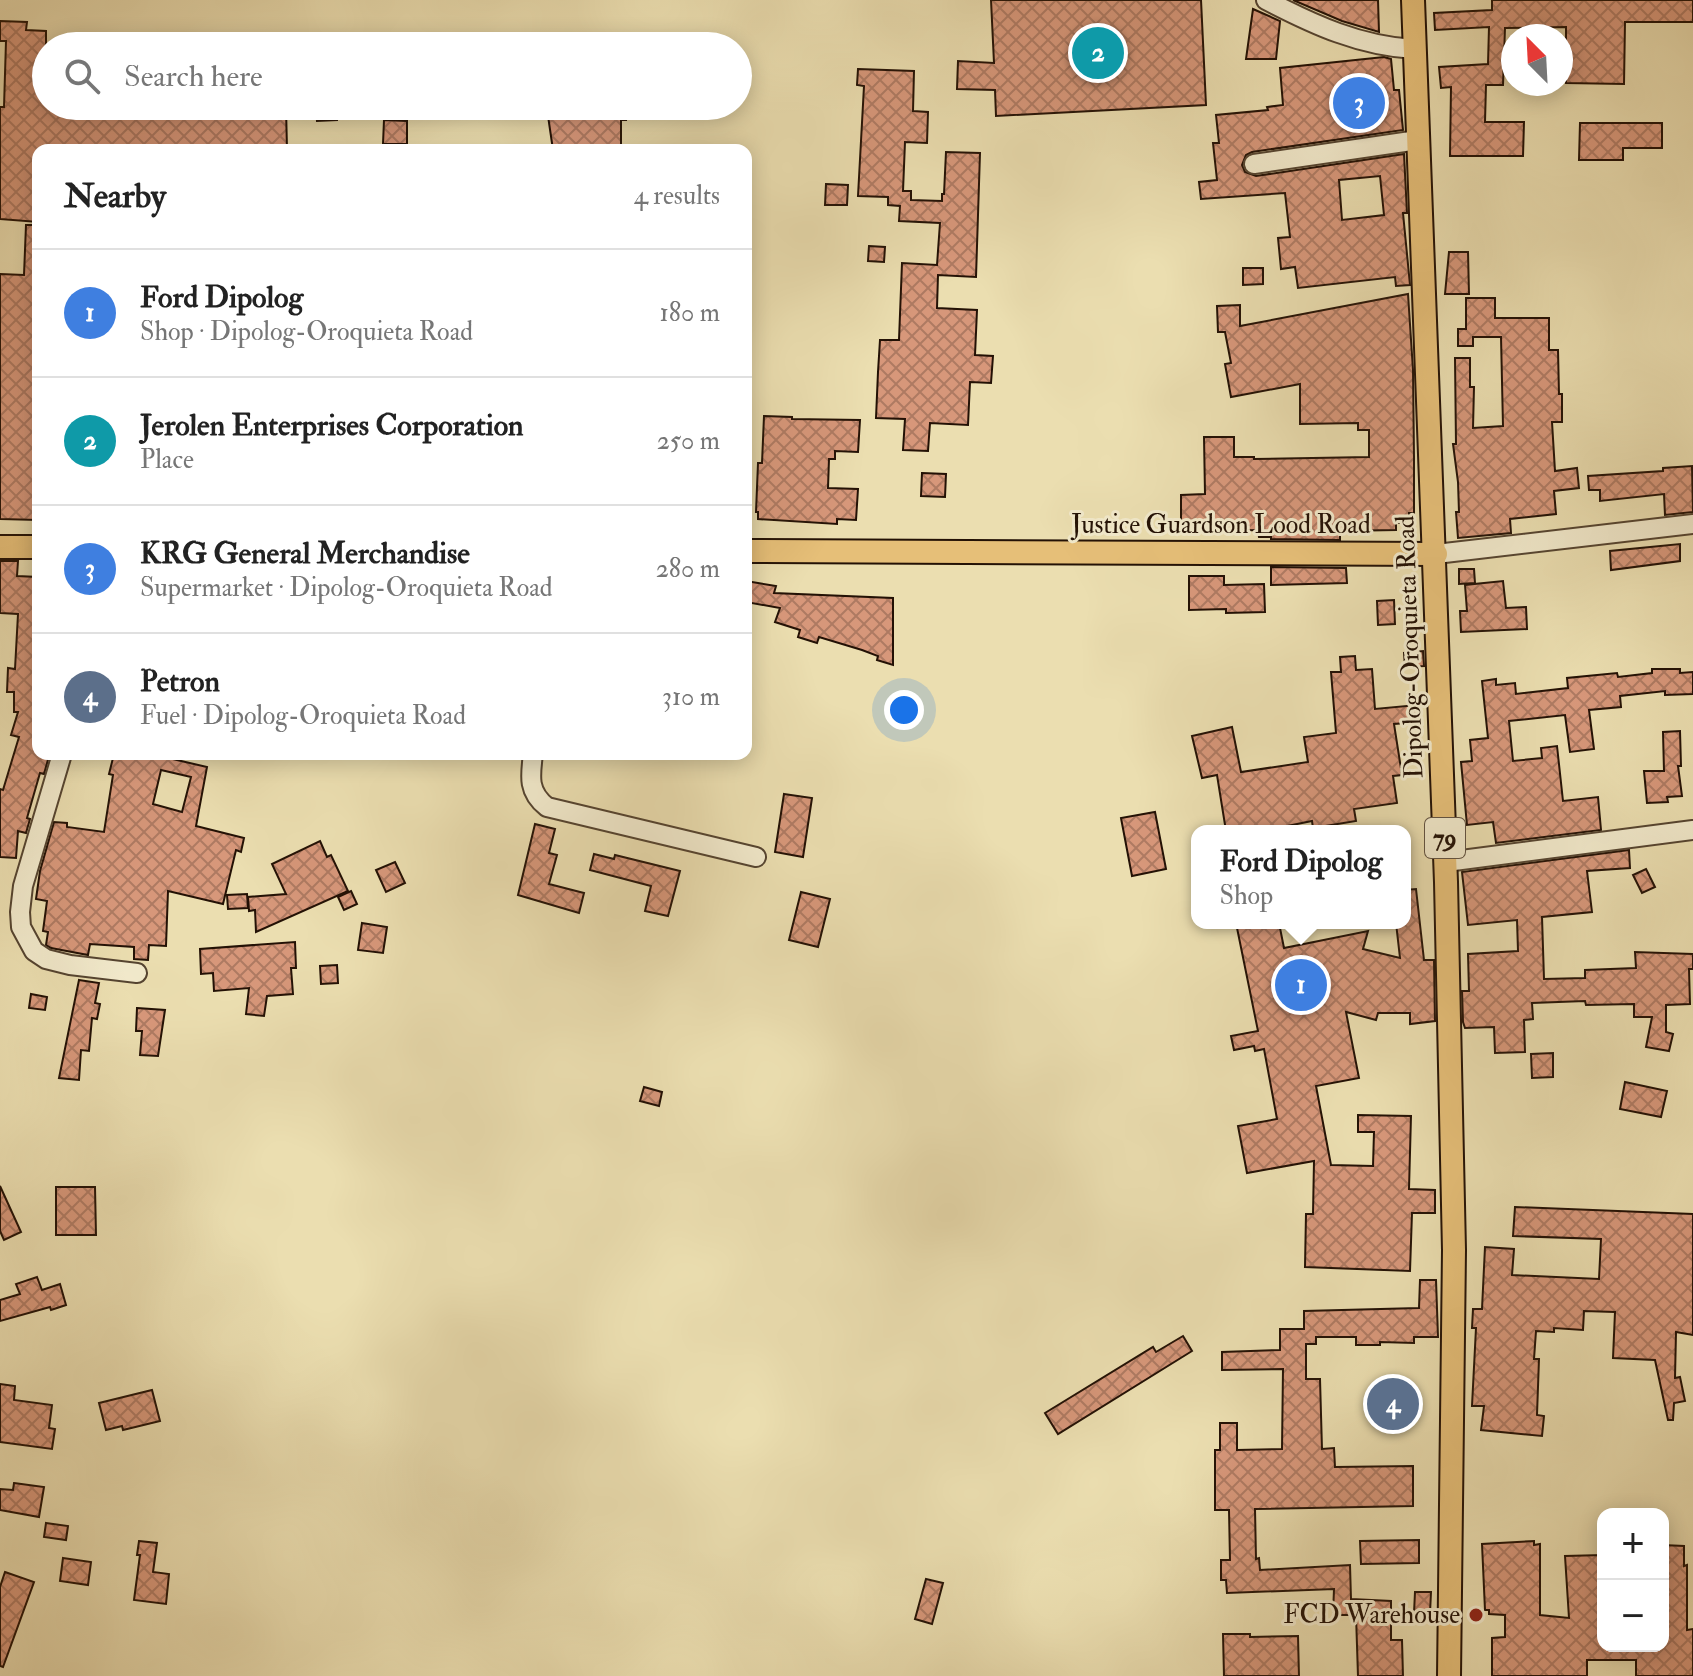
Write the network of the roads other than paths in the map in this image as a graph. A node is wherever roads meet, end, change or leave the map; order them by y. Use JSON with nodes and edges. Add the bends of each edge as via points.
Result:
{"nodes":[{"id":1,"x":1266,"y":0,"type":"edge"},
{"id":2,"x":1413,"y":0,"type":"edge"},
{"id":3,"x":1414,"y":49,"type":"junction"},
{"id":4,"x":1418,"y":140,"type":"junction"},
{"id":5,"x":1254,"y":164,"type":"dead end"},
{"id":6,"x":1693,"y":524,"type":"edge"},
{"id":7,"x":0,"y":547,"type":"edge"},
{"id":8,"x":32,"y":547,"type":"edge"},
{"id":9,"x":752,"y":551,"type":"edge"},
{"id":10,"x":1436,"y":554,"type":"junction"},
{"id":11,"x":60,"y":760,"type":"edge"},
{"id":12,"x":532,"y":760,"type":"edge"},
{"id":13,"x":1693,"y":830,"type":"edge"},
{"id":14,"x":756,"y":857,"type":"dead end"},
{"id":15,"x":1446,"y":862,"type":"junction"},
{"id":16,"x":137,"y":973,"type":"dead end"},
{"id":17,"x":1449,"y":1676,"type":"edge"}],
"edges":[{"from":1,"to":3,"type":"street","via":[[1338,34]]},
{"from":2,"to":3,"type":"main road","name":"Dipolog-Oroquieta Road","number":"79"},
{"from":3,"to":4,"type":"main road","name":"Dipolog-Oroquieta Road","number":"79"},
{"from":4,"to":5,"type":"street"},
{"from":4,"to":10,"type":"main road","name":"Dipolog-Oroquieta Road","number":"79"},
{"from":6,"to":10,"type":"street","name":"Justice Guardson Lood Road"},
{"from":7,"to":8,"type":"main road"},
{"from":9,"to":10,"type":"main road","name":"Justice Guardson Lood Road"},
{"from":10,"to":15,"type":"main road","name":"Dipolog-Oroquieta Road","number":"79"},
{"from":11,"to":16,"type":"street","via":[[23,886],[21,927],[34,951],[46,959]]},
{"from":12,"to":14,"type":"street","via":[[532,791],[547,807]]},
{"from":13,"to":15,"type":"street"},
{"from":15,"to":17,"type":"main road","name":"Dipolog-Oroquieta Road","number":"79","via":[[1454,1250]]}]}
